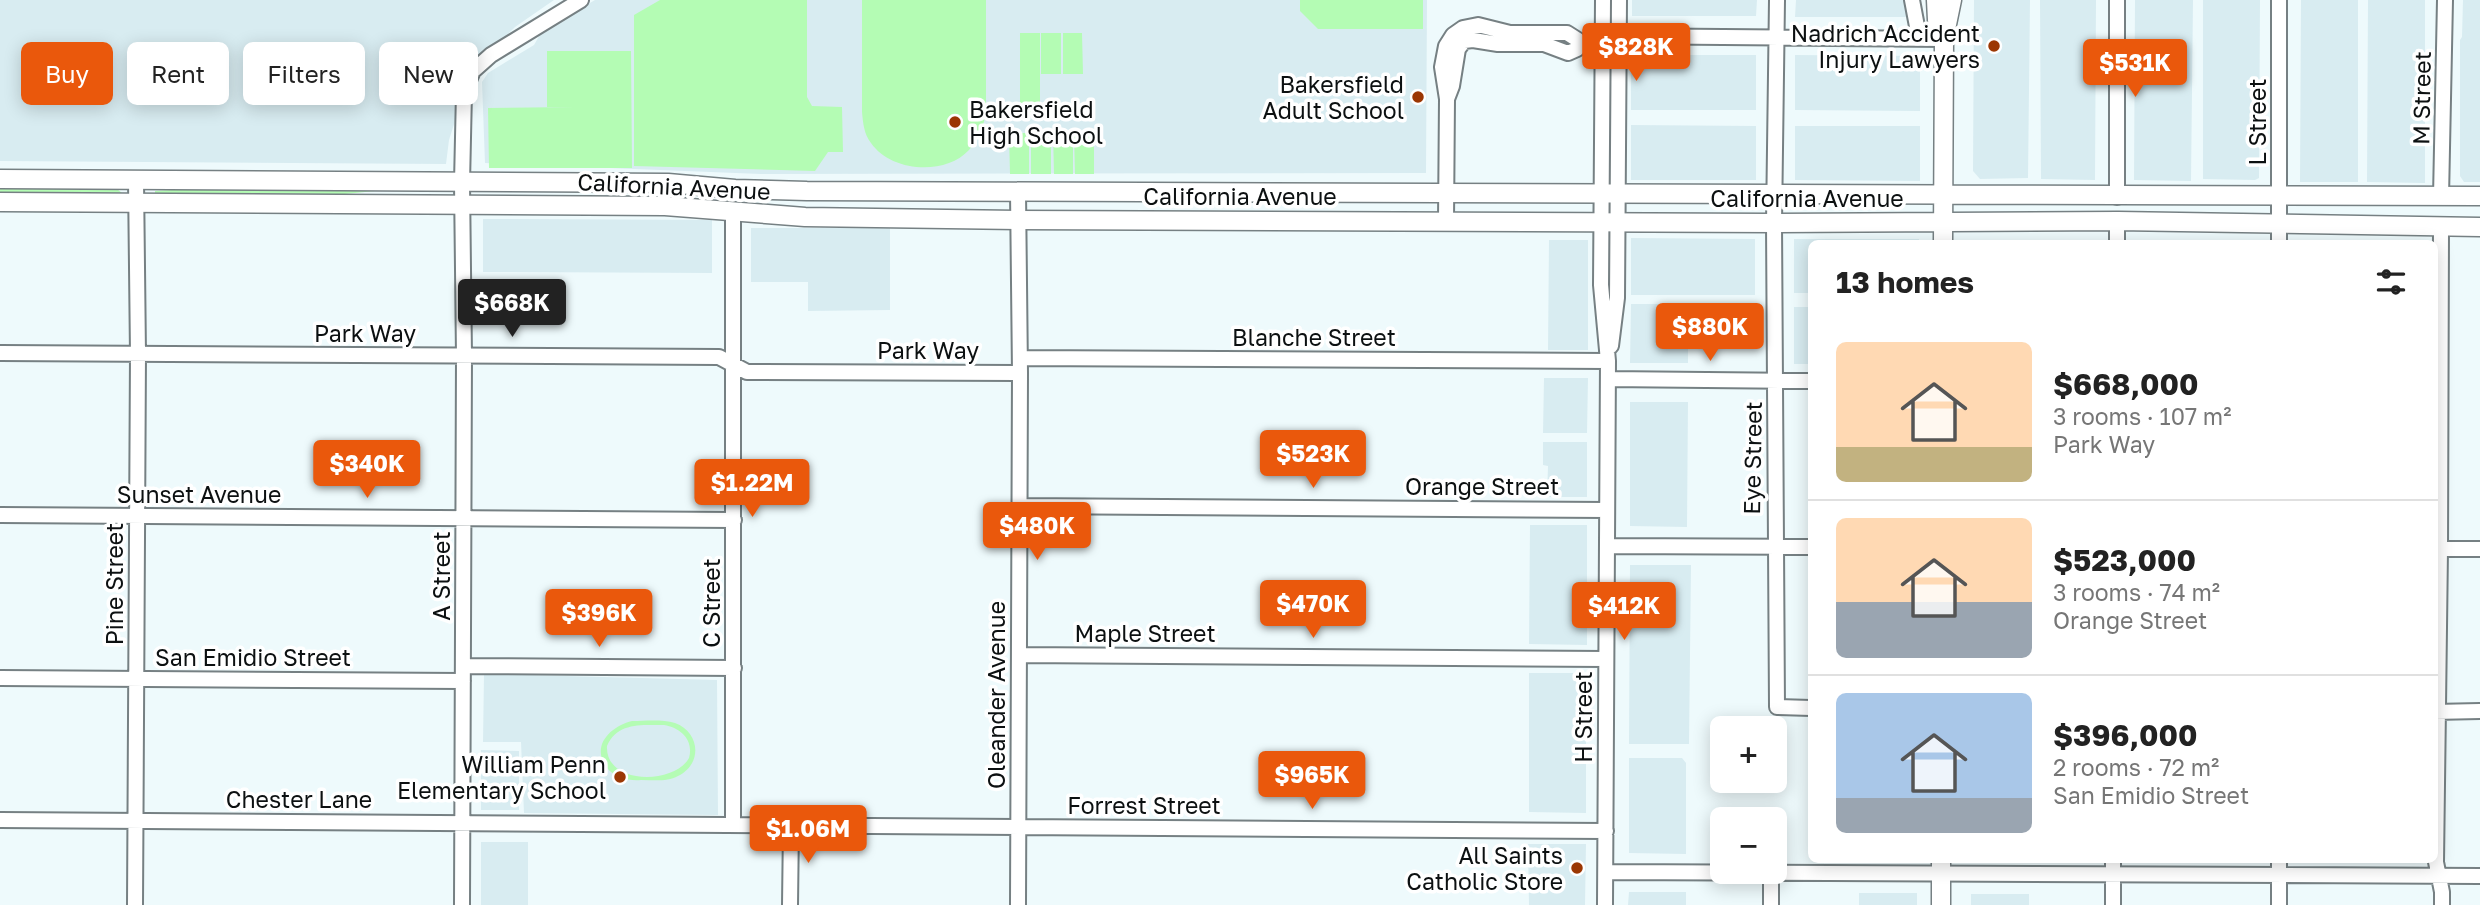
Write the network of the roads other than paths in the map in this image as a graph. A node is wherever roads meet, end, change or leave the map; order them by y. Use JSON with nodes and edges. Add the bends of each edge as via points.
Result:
{"nodes":[{"id":1,"x":581,"y":0,"type":"edge"},
{"id":2,"x":1603,"y":0,"type":"edge"},
{"id":3,"x":1619,"y":0,"type":"edge"},
{"id":4,"x":1777,"y":0,"type":"edge"},
{"id":5,"x":1912,"y":0,"type":"edge"},
{"id":6,"x":1936,"y":0,"type":"edge"},
{"id":7,"x":1952,"y":0,"type":"edge"},
{"id":8,"x":2117,"y":0,"type":"edge"},
{"id":9,"x":2279,"y":0,"type":"edge"},
{"id":10,"x":2445,"y":0,"type":"edge"},
{"id":11,"x":1603,"y":36,"type":"junction"},
{"id":12,"x":1619,"y":36,"type":"junction"},
{"id":13,"x":1776,"y":37,"type":"junction"},
{"id":14,"x":1919,"y":37,"type":"junction"},
{"id":15,"x":1944,"y":38,"type":"junction"},
{"id":16,"x":1447,"y":99,"type":"junction"},
{"id":17,"x":0,"y":179,"type":"edge"},
{"id":18,"x":136,"y":180,"type":"junction"},
{"id":19,"x":462,"y":183,"type":"junction"},
{"id":20,"x":1018,"y":192,"type":"junction"},
{"id":21,"x":1446,"y":192,"type":"junction"},
{"id":22,"x":1610,"y":193,"type":"junction"},
{"id":23,"x":1776,"y":194,"type":"junction"},
{"id":24,"x":1944,"y":196,"type":"junction"},
{"id":25,"x":2480,"y":196,"type":"edge"},
{"id":26,"x":2117,"y":197,"type":"junction"},
{"id":27,"x":2279,"y":197,"type":"junction"},
{"id":28,"x":2441,"y":197,"type":"junction"},
{"id":29,"x":0,"y":202,"type":"edge"},
{"id":30,"x":136,"y":204,"type":"junction"},
{"id":31,"x":463,"y":206,"type":"junction"},
{"id":32,"x":733,"y":213,"type":"junction"},
{"id":33,"x":1018,"y":219,"type":"junction"},
{"id":34,"x":2117,"y":220,"type":"junction"},
{"id":35,"x":1446,"y":221,"type":"junction"},
{"id":36,"x":1609,"y":222,"type":"junction"},
{"id":37,"x":1943,"y":222,"type":"junction"},
{"id":38,"x":1774,"y":223,"type":"junction"},
{"id":39,"x":2279,"y":223,"type":"junction"},
{"id":40,"x":2441,"y":227,"type":"junction"},
{"id":41,"x":2480,"y":227,"type":"edge"},
{"id":42,"x":1943,"y":240,"type":"edge"},
{"id":43,"x":2117,"y":240,"type":"edge"},
{"id":44,"x":2279,"y":240,"type":"edge"},
{"id":45,"x":2438,"y":346,"type":"edge"},
{"id":46,"x":0,"y":353,"type":"edge"},
{"id":47,"x":138,"y":354,"type":"junction"},
{"id":48,"x":464,"y":356,"type":"junction"},
{"id":49,"x":1608,"y":361,"type":"junction"},
{"id":50,"x":733,"y":365,"type":"junction"},
{"id":51,"x":1020,"y":365,"type":"junction"},
{"id":52,"x":1608,"y":379,"type":"junction"},
{"id":53,"x":1776,"y":381,"type":"junction"},
{"id":54,"x":1808,"y":381,"type":"edge"},
{"id":55,"x":1020,"y":506,"type":"junction"},
{"id":56,"x":1607,"y":510,"type":"junction"},
{"id":57,"x":0,"y":515,"type":"edge"},
{"id":58,"x":137,"y":516,"type":"junction"},
{"id":59,"x":464,"y":519,"type":"junction"},
{"id":60,"x":734,"y":520,"type":"junction"},
{"id":61,"x":1607,"y":546,"type":"junction"},
{"id":62,"x":1774,"y":547,"type":"junction"},
{"id":63,"x":1808,"y":547,"type":"edge"},
{"id":64,"x":2438,"y":549,"type":"edge"},
{"id":65,"x":2480,"y":549,"type":"edge"},
{"id":66,"x":1019,"y":655,"type":"junction"},
{"id":67,"x":1606,"y":659,"type":"junction"},
{"id":68,"x":734,"y":668,"type":"junction"},
{"id":69,"x":463,"y":673,"type":"junction"},
{"id":70,"x":0,"y":678,"type":"edge"},
{"id":71,"x":136,"y":679,"type":"junction"},
{"id":72,"x":1808,"y":708,"type":"edge"},
{"id":73,"x":2480,"y":711,"type":"edge"},
{"id":74,"x":2438,"y":712,"type":"edge"},
{"id":75,"x":0,"y":820,"type":"edge"},
{"id":76,"x":136,"y":821,"type":"junction"},
{"id":77,"x":463,"y":823,"type":"junction"},
{"id":78,"x":733,"y":825,"type":"junction"},
{"id":79,"x":791,"y":825,"type":"junction"},
{"id":80,"x":1018,"y":827,"type":"junction"},
{"id":81,"x":1606,"y":831,"type":"junction"},
{"id":82,"x":2279,"y":863,"type":"edge"},
{"id":83,"x":2436,"y":863,"type":"edge"},
{"id":84,"x":1941,"y":866,"type":"edge"},
{"id":85,"x":2113,"y":867,"type":"edge"},
{"id":86,"x":1606,"y":872,"type":"junction"},
{"id":87,"x":1787,"y":872,"type":"edge"},
{"id":88,"x":1710,"y":873,"type":"edge"},
{"id":89,"x":2279,"y":875,"type":"junction"},
{"id":90,"x":2438,"y":876,"type":"junction"},
{"id":91,"x":2480,"y":876,"type":"edge"},
{"id":92,"x":1771,"y":884,"type":"edge"},
{"id":93,"x":135,"y":905,"type":"edge"},
{"id":94,"x":463,"y":905,"type":"edge"},
{"id":95,"x":790,"y":905,"type":"edge"},
{"id":96,"x":1018,"y":905,"type":"edge"},
{"id":97,"x":1605,"y":905,"type":"edge"},
{"id":98,"x":1771,"y":905,"type":"edge"},
{"id":99,"x":1941,"y":905,"type":"edge"},
{"id":100,"x":2113,"y":905,"type":"edge"},
{"id":101,"x":2278,"y":905,"type":"edge"},
{"id":102,"x":2442,"y":905,"type":"edge"}],
"edges":[{"from":1,"to":19,"type":"street","name":"A Street","via":[[473,71],[464,92]]},
{"from":2,"to":11,"type":"street","name":"H Street"},
{"from":3,"to":12,"type":"street","name":"H Street"},
{"from":4,"to":13,"type":"street","name":"Eye Street"},
{"from":5,"to":14,"type":"street"},
{"from":6,"to":15,"type":"main road"},
{"from":7,"to":15,"type":"main road"},
{"from":8,"to":26,"type":"street"},
{"from":9,"to":27,"type":"street","name":"L Street"},
{"from":10,"to":28,"type":"street","name":"M Street"},
{"from":11,"to":12,"type":"street"},
{"from":11,"to":22,"type":"street","name":"H Street"},
{"from":12,"to":13,"type":"street"},
{"from":12,"to":22,"type":"street","name":"H Street"},
{"from":13,"to":14,"type":"street"},
{"from":13,"to":23,"type":"street","name":"Eye Street"},
{"from":14,"to":15,"type":"street"},
{"from":15,"to":24,"type":"main road"},
{"from":16,"to":16,"type":"street","via":[[1458,49],[1464,41],[1544,44],[1567,53],[1577,49],[1578,40],[1567,33],[1463,27],[1449,40],[1443,60]]},
{"from":16,"to":21,"type":"street"},
{"from":17,"to":18,"type":"main road","name":"California Avenue"},
{"from":18,"to":19,"type":"main road","name":"California Avenue"},
{"from":18,"to":30,"type":"street","name":"Pine Street"},
{"from":19,"to":20,"type":"main road","name":"California Avenue"},
{"from":19,"to":31,"type":"street","name":"A Street"},
{"from":20,"to":21,"type":"main road","name":"California Avenue"},
{"from":20,"to":33,"type":"street","name":"Oleander Avenue"},
{"from":21,"to":22,"type":"main road","name":"California Avenue"},
{"from":21,"to":35,"type":"street"},
{"from":22,"to":23,"type":"main road","name":"California Avenue"},
{"from":22,"to":36,"type":"street","name":"H Street"},
{"from":23,"to":24,"type":"main road","name":"California Avenue"},
{"from":23,"to":38,"type":"street","name":"Eye Street"},
{"from":24,"to":26,"type":"main road","name":"California Avenue"},
{"from":24,"to":37,"type":"main road"},
{"from":25,"to":28,"type":"main road","name":"California Avenue"},
{"from":26,"to":27,"type":"main road","name":"California Avenue"},
{"from":27,"to":28,"type":"main road","name":"California Avenue"},
{"from":27,"to":39,"type":"street","name":"L Street"},
{"from":29,"to":30,"type":"main road","name":"California Avenue"},
{"from":30,"to":31,"type":"main road","name":"California Avenue"},
{"from":30,"to":47,"type":"street","name":"Pine Street"},
{"from":31,"to":32,"type":"main road","name":"California Avenue","via":[[665,206]]},
{"from":31,"to":48,"type":"street","name":"A Street"},
{"from":32,"to":33,"type":"main road","name":"California Avenue"},
{"from":32,"to":50,"type":"street","name":"C Street"},
{"from":33,"to":35,"type":"main road","name":"California Avenue"},
{"from":33,"to":51,"type":"street","name":"Oleander Avenue"},
{"from":34,"to":37,"type":"main road","name":"California Avenue"},
{"from":34,"to":39,"type":"main road","name":"California Avenue"},
{"from":34,"to":43,"type":"street"},
{"from":35,"to":36,"type":"main road","name":"California Avenue"},
{"from":36,"to":38,"type":"main road","name":"California Avenue"},
{"from":36,"to":49,"type":"street","name":"H Street","via":[[1601,285]]},
{"from":37,"to":38,"type":"main road","name":"California Avenue"},
{"from":37,"to":42,"type":"main road"},
{"from":38,"to":53,"type":"street","name":"Eye Street"},
{"from":39,"to":40,"type":"main road","name":"California Avenue"},
{"from":39,"to":44,"type":"street","name":"L Street"},
{"from":40,"to":41,"type":"main road","name":"California Avenue"},
{"from":40,"to":45,"type":"street"},
{"from":46,"to":47,"type":"street","name":"Park Way"},
{"from":47,"to":48,"type":"street","name":"Park Way"},
{"from":47,"to":58,"type":"street","name":"Pine Street"},
{"from":48,"to":50,"type":"street","name":"Park Way","via":[[719,358]]},
{"from":48,"to":59,"type":"street","name":"A Street"},
{"from":49,"to":51,"type":"street","name":"Blanche Street"},
{"from":49,"to":52,"type":"street","name":"H Street"},
{"from":50,"to":51,"type":"street","name":"Park Way","via":[[747,372]]},
{"from":50,"to":60,"type":"street","name":"C Street"},
{"from":51,"to":55,"type":"street","name":"Oleander Avenue"},
{"from":52,"to":53,"type":"street"},
{"from":52,"to":56,"type":"street","name":"H Street"},
{"from":53,"to":54,"type":"street"},
{"from":53,"to":62,"type":"street","name":"Eye Street"},
{"from":55,"to":56,"type":"street","name":"Orange Street"},
{"from":55,"to":66,"type":"street","name":"Oleander Avenue"},
{"from":56,"to":61,"type":"street","name":"H Street"},
{"from":57,"to":58,"type":"street","name":"Sunset Avenue"},
{"from":58,"to":59,"type":"street","name":"Sunset Avenue"},
{"from":58,"to":71,"type":"street","name":"Pine Street"},
{"from":59,"to":60,"type":"street","name":"Sunset Avenue"},
{"from":59,"to":69,"type":"street","name":"A Street"},
{"from":60,"to":68,"type":"street","name":"C Street"},
{"from":61,"to":62,"type":"street"},
{"from":61,"to":67,"type":"street","name":"H Street"},
{"from":62,"to":63,"type":"street"},
{"from":62,"to":72,"type":"street","name":"Eye Street","via":[[1777,707]]},
{"from":64,"to":65,"type":"street"},
{"from":66,"to":67,"type":"street","name":"Maple Street"},
{"from":66,"to":80,"type":"street","name":"Oleander Avenue"},
{"from":67,"to":81,"type":"street","name":"H Street"},
{"from":68,"to":69,"type":"street","name":"San Emidio Street"},
{"from":68,"to":78,"type":"street","name":"C Street"},
{"from":69,"to":71,"type":"street","name":"San Emidio Street"},
{"from":69,"to":77,"type":"street","name":"A Street"},
{"from":70,"to":71,"type":"street","name":"San Emidio Street"},
{"from":71,"to":76,"type":"street","name":"Pine Street"},
{"from":73,"to":74,"type":"street"},
{"from":75,"to":76,"type":"street","name":"Chester Lane"},
{"from":76,"to":77,"type":"street","name":"Chester Lane"},
{"from":76,"to":93,"type":"street","name":"Pine Street"},
{"from":77,"to":78,"type":"street","name":"Chester Lane"},
{"from":77,"to":94,"type":"street","name":"A Street"},
{"from":78,"to":79,"type":"street","name":"Chester Lane"},
{"from":79,"to":80,"type":"street","name":"Chester Lane"},
{"from":79,"to":95,"type":"street"},
{"from":80,"to":81,"type":"street","name":"Forrest Street"},
{"from":80,"to":96,"type":"street","name":"Oleander Avenue"},
{"from":81,"to":86,"type":"street","name":"H Street"},
{"from":82,"to":89,"type":"street"},
{"from":83,"to":90,"type":"street"},
{"from":84,"to":85,"type":"street"},
{"from":84,"to":87,"type":"street"},
{"from":84,"to":99,"type":"main road"},
{"from":85,"to":89,"type":"street"},
{"from":85,"to":100,"type":"street"},
{"from":86,"to":88,"type":"street"},
{"from":86,"to":97,"type":"street","name":"H Street"},
{"from":89,"to":90,"type":"street"},
{"from":89,"to":101,"type":"street"},
{"from":90,"to":91,"type":"street"},
{"from":90,"to":102,"type":"street"},
{"from":92,"to":98,"type":"street"}]}
